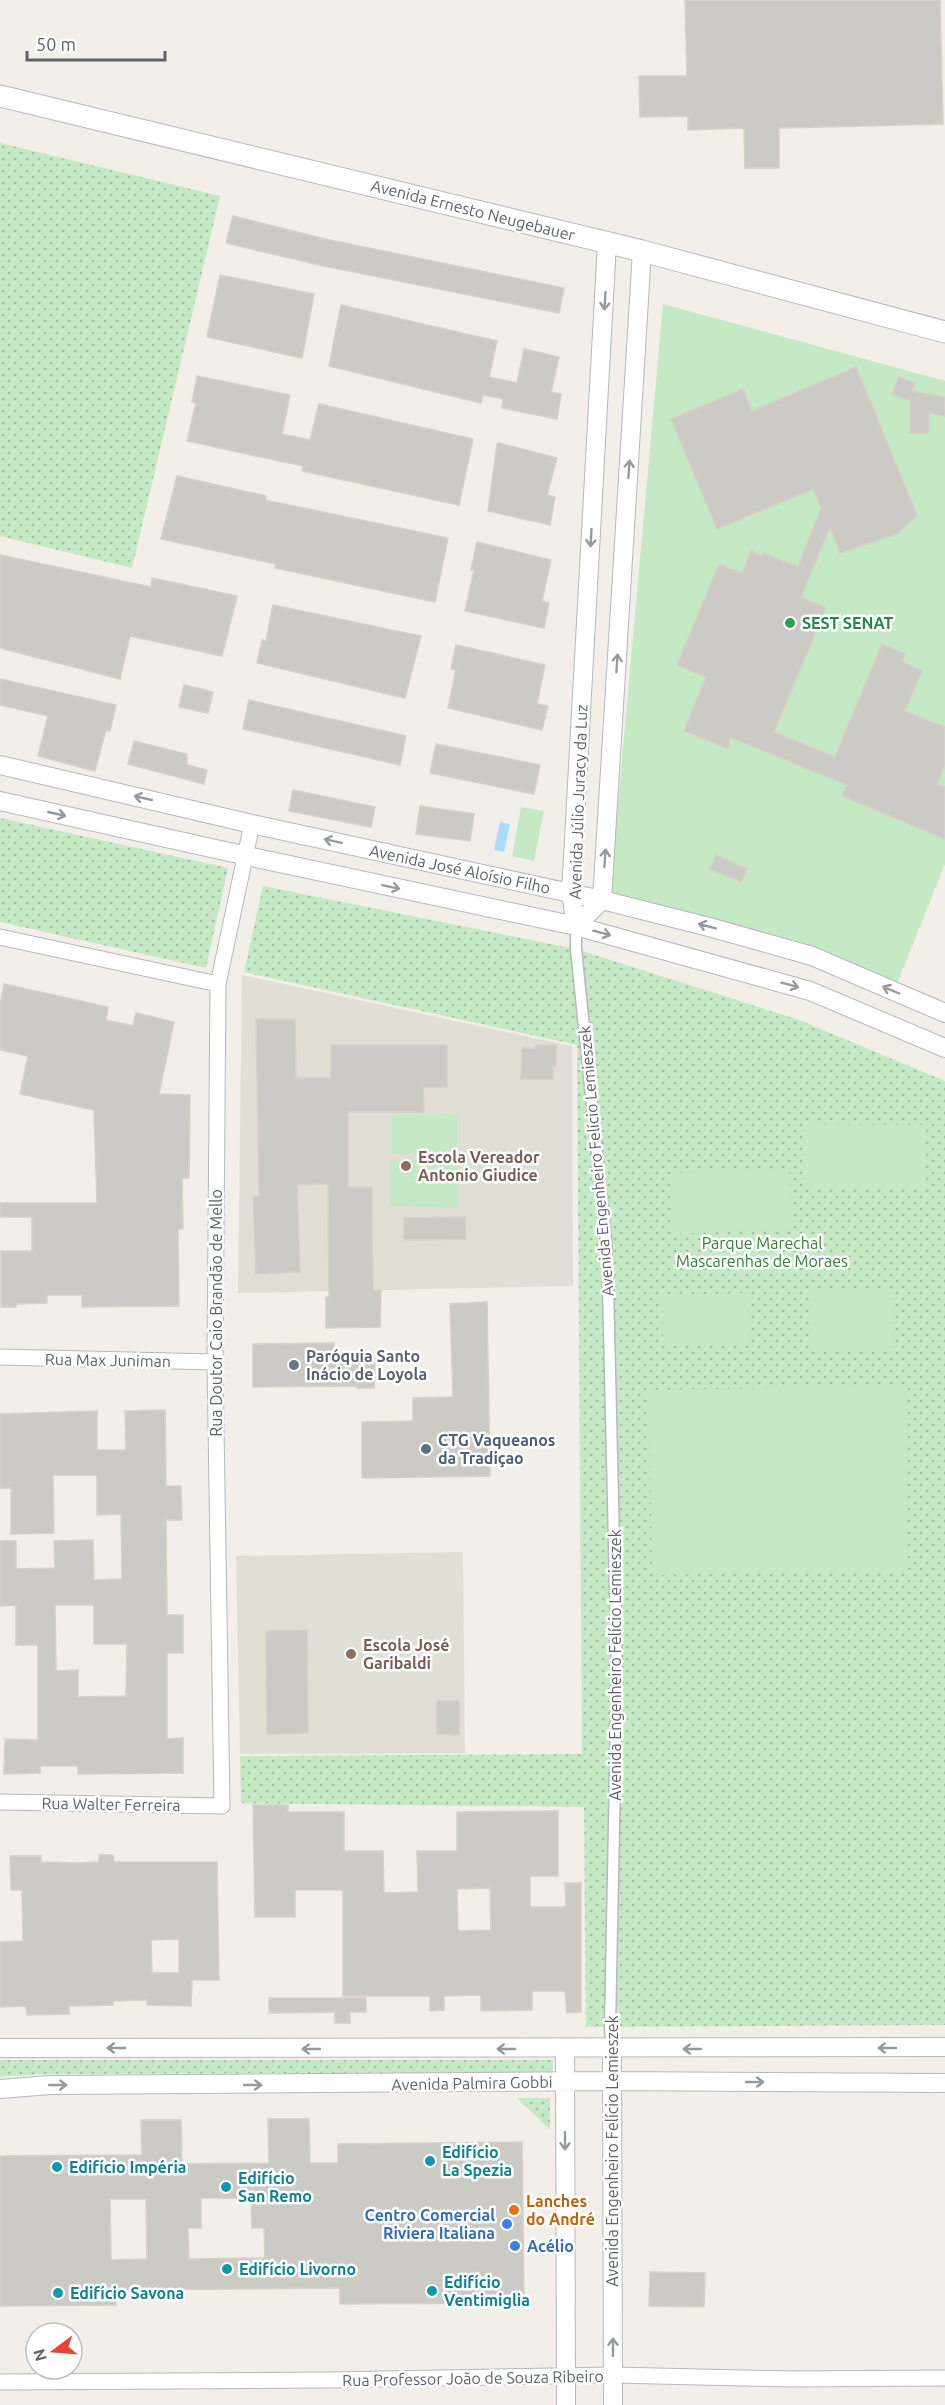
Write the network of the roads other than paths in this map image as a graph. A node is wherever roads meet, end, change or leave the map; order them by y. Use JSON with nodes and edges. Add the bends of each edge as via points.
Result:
{"nodes":[{"id":1,"x":0,"y":96,"type":"edge"},
{"id":2,"x":607,"y":243,"type":"junction"},
{"id":3,"x":642,"y":251,"type":"junction"},
{"id":4,"x":945,"y":332,"type":"edge"},
{"id":5,"x":0,"y":765,"type":"edge"},
{"id":6,"x":0,"y":801,"type":"edge"},
{"id":7,"x":252,"y":824,"type":"junction"},
{"id":8,"x":247,"y":856,"type":"junction"},
{"id":9,"x":571,"y":893,"type":"junction"},
{"id":10,"x":602,"y":900,"type":"junction"},
{"id":11,"x":576,"y":926,"type":"junction"},
{"id":12,"x":0,"y":937,"type":"edge"},
{"id":13,"x":218,"y":984,"type":"junction"},
{"id":14,"x":945,"y":1013,"type":"edge"},
{"id":15,"x":945,"y":1048,"type":"edge"},
{"id":16,"x":0,"y":1357,"type":"edge"},
{"id":17,"x":215,"y":1362,"type":"junction"},
{"id":18,"x":0,"y":1802,"type":"edge"},
{"id":19,"x":222,"y":1806,"type":"joint"},
{"id":20,"x":0,"y":2048,"type":"edge"},
{"id":21,"x":945,"y":2048,"type":"edge"},
{"id":22,"x":565,"y":2049,"type":"junction"},
{"id":23,"x":612,"y":2049,"type":"junction"},
{"id":24,"x":612,"y":2081,"type":"junction"},
{"id":25,"x":565,"y":2082,"type":"junction"},
{"id":26,"x":945,"y":2083,"type":"edge"},
{"id":27,"x":0,"y":2089,"type":"edge"},
{"id":28,"x":613,"y":2375,"type":"junction"},
{"id":29,"x":566,"y":2376,"type":"junction"},
{"id":30,"x":945,"y":2378,"type":"edge"},
{"id":31,"x":0,"y":2382,"type":"edge"},
{"id":32,"x":566,"y":2405,"type":"edge"},
{"id":33,"x":613,"y":2405,"type":"edge"}],
"edges":[{"from":1,"to":2,"type":"main road","name":"Avenida Ernesto Neugebauer"},
{"from":2,"to":3,"type":"main road","name":"Avenida Ernesto Neugebauer"},
{"from":2,"to":9,"type":"street","name":"Avenida Júlio Juracy da Luz","one_way":true},
{"from":3,"to":4,"type":"main road","name":"Avenida Ernesto Neugebauer"},
{"from":10,"to":3,"type":"street","name":"Avenida Júlio Juracy da Luz","one_way":true},
{"from":7,"to":5,"type":"street","name":"Avenida José Aloísio Filho","one_way":true},
{"from":6,"to":8,"type":"street","name":"Avenida José Aloísio Filho","one_way":true},
{"from":7,"to":8,"type":"street","name":"Rua Doutor Caio Brandão de Mello"},
{"from":9,"to":7,"type":"street","name":"Avenida José Aloísio Filho","one_way":true},
{"from":8,"to":11,"type":"street","name":"Avenida José Aloísio Filho","one_way":true},
{"from":8,"to":13,"type":"street","name":"Rua Doutor Caio Brandão de Mello"},
{"from":9,"to":10,"type":"street","name":"Avenida José Aloísio Filho"},
{"from":9,"to":11,"type":"street","name":"Avenida Júlio Juracy da Luz"},
{"from":10,"to":11,"type":"street","name":"Avenida Júlio Juracy da Luz"},
{"from":14,"to":10,"type":"street","name":"Avenida José Aloísio Filho","one_way":true,"via":[[812,956]]},
{"from":11,"to":15,"type":"street","name":"Avenida José Aloísio Filho","one_way":true,"via":[[810,991]]},
{"from":11,"to":23,"type":"street","name":"Avenida Engenheiro Felício Lemieszek","via":[[608,1285],[617,1673]]},
{"from":12,"to":13,"type":"street"},
{"from":13,"to":17,"type":"street","name":"Rua Doutor Caio Brandão de Mello"},
{"from":16,"to":17,"type":"street","name":"Rua Max Juniman"},
{"from":17,"to":19,"type":"street","name":"Rua Doutor Caio Brandão de Mello"},
{"from":18,"to":19,"type":"street","name":"Rua Walter Ferreira"},
{"from":22,"to":20,"type":"street","name":"Avenida Palmira Gobbi","one_way":true},
{"from":21,"to":23,"type":"street","name":"Avenida Palmira Gobbi","one_way":true},
{"from":22,"to":23,"type":"street","name":"Avenida Palmira Gobbi"},
{"from":22,"to":25,"type":"street"},
{"from":23,"to":24,"type":"street","name":"Avenida Engenheiro Felício Lemieszek"},
{"from":24,"to":25,"type":"street","name":"Avenida Palmira Gobbi"},
{"from":24,"to":26,"type":"street","name":"Avenida Palmira Gobbi","one_way":true},
{"from":28,"to":24,"type":"street","name":"Avenida Engenheiro Felício Lemieszek","one_way":true},
{"from":27,"to":25,"type":"street","name":"Avenida Palmira Gobbi","one_way":true,"via":[[50,2085]]},
{"from":25,"to":29,"type":"street","one_way":true},
{"from":28,"to":29,"type":"street","name":"Rua Professor João de Souza Ribeiro"},
{"from":28,"to":30,"type":"street","name":"Rua Professor João de Souza Ribeiro"},
{"from":28,"to":33,"type":"street","name":"Avenida Engenheiro Felício Lemieszek"},
{"from":29,"to":31,"type":"street","name":"Rua Professor João de Souza Ribeiro"},
{"from":29,"to":32,"type":"street"}]}
